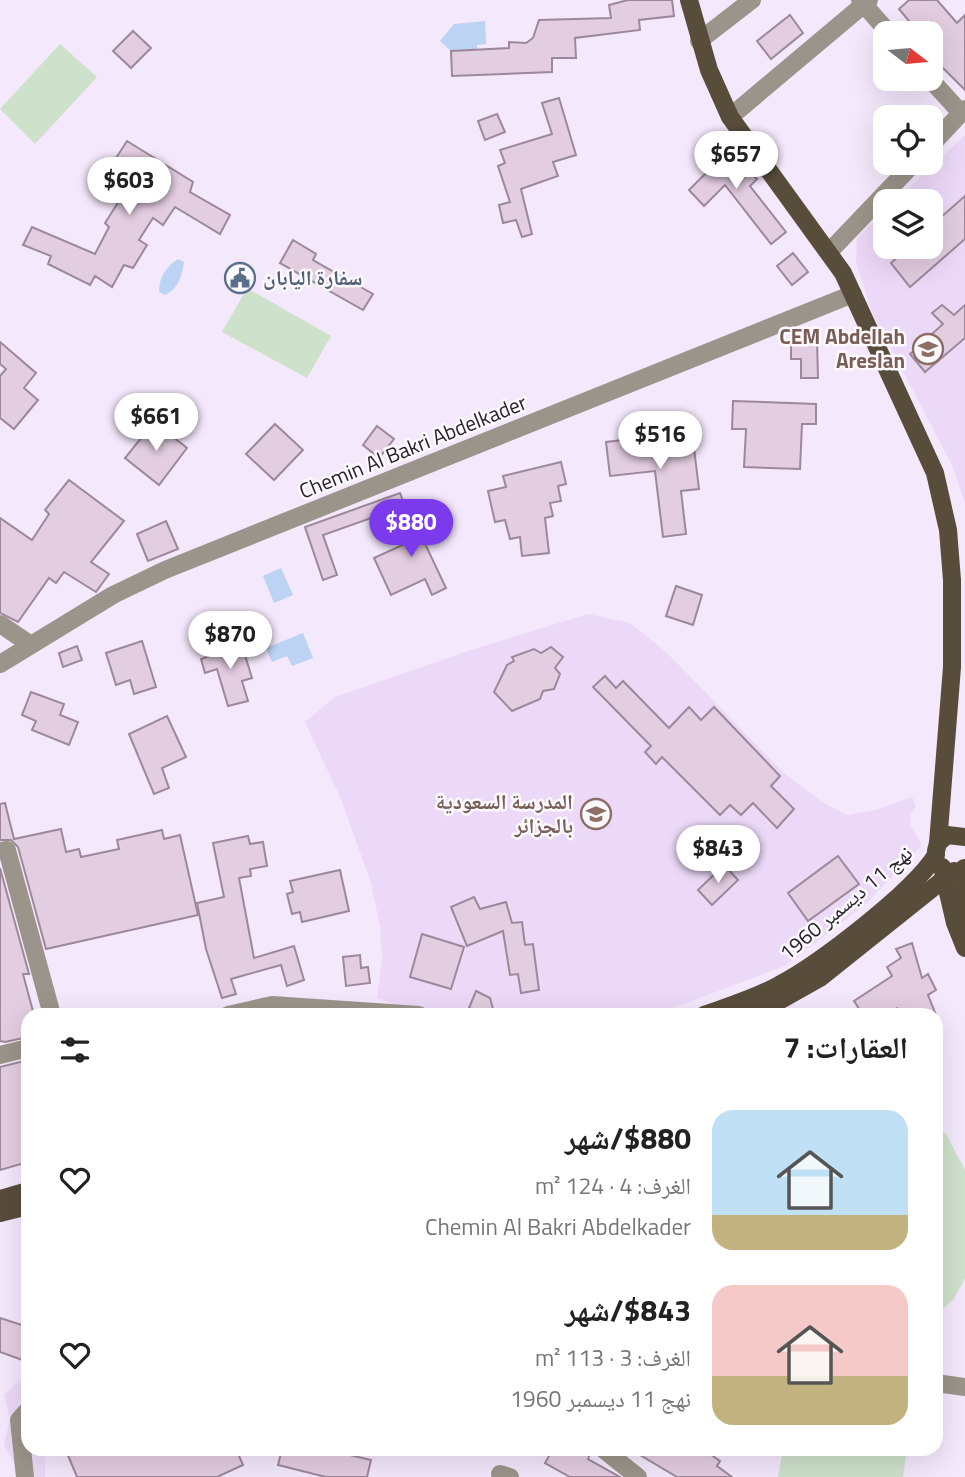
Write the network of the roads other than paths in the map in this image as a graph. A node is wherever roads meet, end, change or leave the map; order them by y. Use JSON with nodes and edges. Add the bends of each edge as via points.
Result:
{"nodes":[{"id":1,"x":690,"y":0,"type":"edge"},
{"id":2,"x":752,"y":0,"type":"edge"},
{"id":3,"x":864,"y":2,"type":"edge"},
{"id":4,"x":879,"y":21,"type":"edge"},
{"id":5,"x":699,"y":41,"type":"junction"},
{"id":6,"x":942,"y":91,"type":"edge"},
{"id":7,"x":963,"y":111,"type":"edge"},
{"id":8,"x":730,"y":117,"type":"junction"},
{"id":9,"x":943,"y":132,"type":"edge"},
{"id":10,"x":903,"y":175,"type":"edge"},
{"id":11,"x":829,"y":252,"type":"junction"},
{"id":12,"x":853,"y":294,"type":"junction"},
{"id":13,"x":0,"y":624,"type":"edge"},
{"id":14,"x":31,"y":645,"type":"junction"},
{"id":15,"x":0,"y":664,"type":"edge"},
{"id":16,"x":944,"y":777,"type":"junction"},
{"id":17,"x":961,"y":833,"type":"edge"},
{"id":18,"x":0,"y":852,"type":"edge"},
{"id":19,"x":949,"y":864,"type":"edge"},
{"id":20,"x":965,"y":950,"type":"edge"},
{"id":21,"x":50,"y":1008,"type":"edge"},
{"id":22,"x":259,"y":1008,"type":"edge"},
{"id":23,"x":316,"y":1008,"type":"edge"},
{"id":24,"x":724,"y":1008,"type":"edge"},
{"id":25,"x":772,"y":1008,"type":"edge"},
{"id":26,"x":21,"y":1050,"type":"edge"},
{"id":27,"x":0,"y":1055,"type":"edge"},
{"id":28,"x":21,"y":1193,"type":"edge"},
{"id":29,"x":0,"y":1199,"type":"edge"},
{"id":30,"x":21,"y":1208,"type":"edge"},
{"id":31,"x":0,"y":1213,"type":"edge"},
{"id":32,"x":943,"y":1384,"type":"edge"},
{"id":33,"x":965,"y":1387,"type":"edge"},
{"id":34,"x":21,"y":1418,"type":"edge"},
{"id":35,"x":21,"y":1439,"type":"edge"},
{"id":36,"x":23,"y":1456,"type":"edge"},
{"id":37,"x":612,"y":1456,"type":"edge"},
{"id":38,"x":25,"y":1477,"type":"edge"},
{"id":39,"x":639,"y":1477,"type":"edge"}],
"edges":[{"from":1,"to":5,"type":"main road"},
{"from":2,"to":5,"type":"street"},
{"from":3,"to":4,"type":"street"},
{"from":3,"to":8,"type":"street"},
{"from":5,"to":8,"type":"main road"},
{"from":6,"to":7,"type":"street"},
{"from":7,"to":9,"type":"street"},
{"from":8,"to":11,"type":"main road"},
{"from":10,"to":11,"type":"street"},
{"from":11,"to":12,"type":"main road"},
{"from":12,"to":14,"type":"street","name":"Chemin Al Bakri Abdelkader","via":[[164,570]]},
{"from":12,"to":16,"type":"main road","via":[[935,473],[948,530],[952,667]]},
{"from":13,"to":14,"type":"street"},
{"from":14,"to":15,"type":"street","name":"Chemin Al Bakri Abdelkader"},
{"from":16,"to":17,"type":"main road"},
{"from":16,"to":19,"type":"main road"},
{"from":17,"to":19,"type":"main road","via":[[947,835]]},
{"from":18,"to":21,"type":"street","via":[[7,850]]},
{"from":19,"to":20,"type":"main road"},
{"from":19,"to":24,"type":"main road","name":"نهج 11 ديسمبر 1960","via":[[910,886],[796,975]]},
{"from":19,"to":25,"type":"main road","name":"نهج 11 ديسمبر 1960","via":[[820,978]]},
{"from":22,"to":23,"type":"street"},
{"from":26,"to":27,"type":"street"},
{"from":28,"to":29,"type":"main road"},
{"from":30,"to":31,"type":"main road"},
{"from":32,"to":33,"type":"street"},
{"from":34,"to":35,"type":"street"},
{"from":36,"to":38,"type":"street"},
{"from":37,"to":39,"type":"street"}]}
